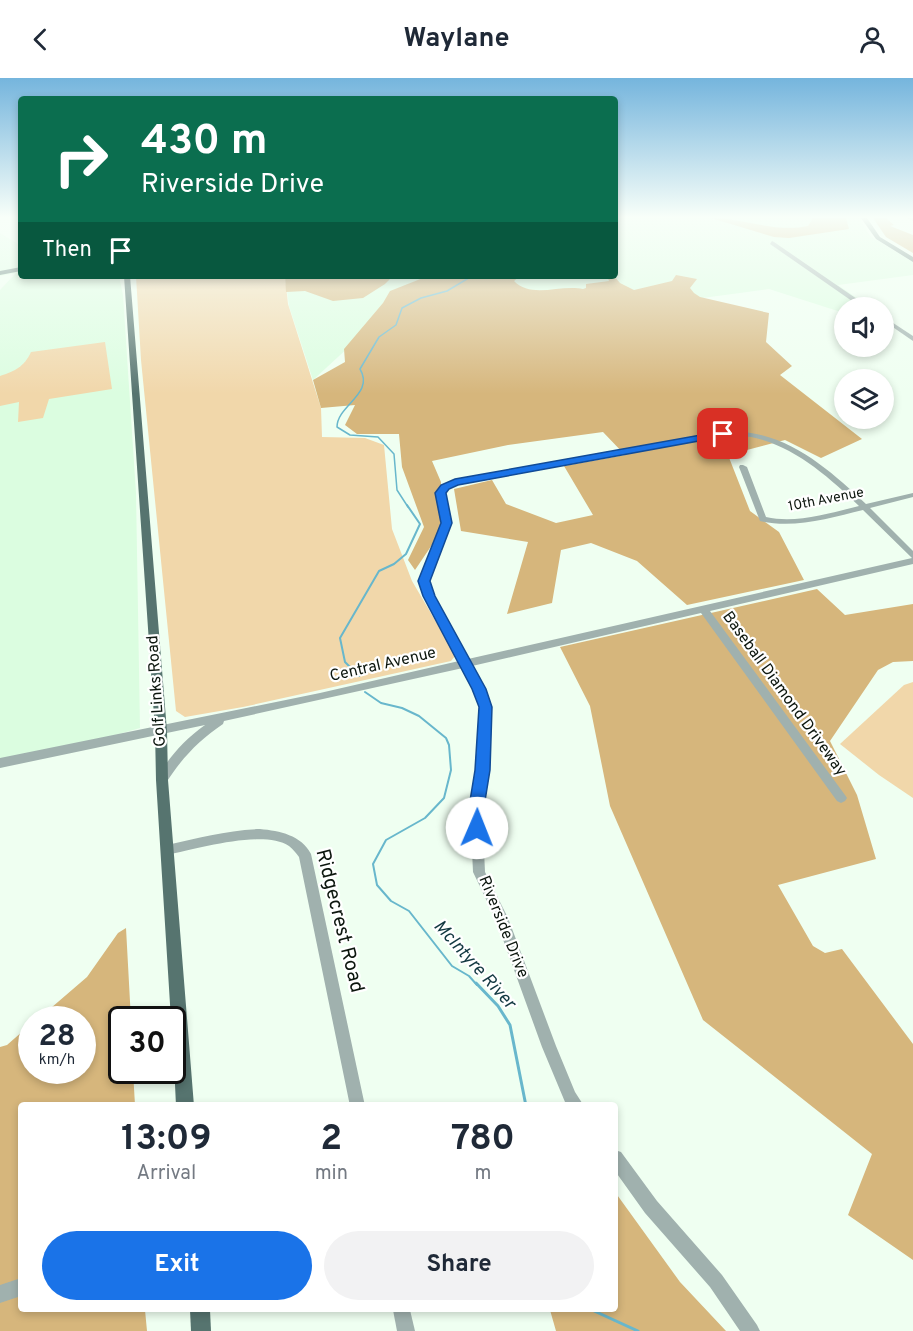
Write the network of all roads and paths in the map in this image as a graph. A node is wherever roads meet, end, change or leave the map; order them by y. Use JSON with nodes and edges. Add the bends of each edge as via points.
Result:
{"nodes":[{"id":1,"x":821,"y":276,"type":"edge"},
{"id":2,"x":127,"y":279,"type":"edge"},
{"id":3,"x":851,"y":297,"type":"edge"},
{"id":4,"x":894,"y":326,"type":"edge"},
{"id":5,"x":913,"y":339,"type":"edge"},
{"id":6,"x":743,"y":467,"type":"dead end"},
{"id":7,"x":913,"y":495,"type":"edge"},
{"id":8,"x":862,"y":507,"type":"junction"},
{"id":9,"x":913,"y":556,"type":"edge"},
{"id":10,"x":913,"y":561,"type":"edge"},
{"id":11,"x":704,"y":608,"type":"junction"},
{"id":12,"x":465,"y":663,"type":"junction"},
{"id":13,"x":226,"y":716,"type":"junction"},
{"id":14,"x":161,"y":731,"type":"junction"},
{"id":15,"x":0,"y":763,"type":"edge"},
{"id":16,"x":162,"y":780,"type":"junction"},
{"id":17,"x":841,"y":798,"type":"dead end"},
{"id":18,"x":167,"y":850,"type":"junction"},
{"id":19,"x":185,"y":1102,"type":"edge"},
{"id":20,"x":357,"y":1102,"type":"edge"},
{"id":21,"x":574,"y":1102,"type":"edge"},
{"id":22,"x":618,"y":1162,"type":"edge"},
{"id":23,"x":18,"y":1288,"type":"edge"},
{"id":24,"x":0,"y":1294,"type":"edge"},
{"id":25,"x":200,"y":1312,"type":"edge"},
{"id":26,"x":402,"y":1312,"type":"edge"},
{"id":27,"x":201,"y":1331,"type":"edge"},
{"id":28,"x":406,"y":1331,"type":"edge"},
{"id":29,"x":751,"y":1331,"type":"edge"}],
"edges":[{"from":1,"to":3,"type":"street"},
{"from":2,"to":14,"type":"main road","name":"Golf Links Road"},
{"from":4,"to":5,"type":"street"},
{"from":6,"to":8,"type":"street","name":"10th Avenue","via":[[763,519],[768,522],[790,522]]},
{"from":7,"to":8,"type":"street","name":"10th Avenue"},
{"from":8,"to":9,"type":"street"},
{"from":8,"to":12,"type":"street","name":"Riverside Drive","via":[[814,462],[761,437],[735,432],[455,482],[440,493],[446,523],[424,581]]},
{"from":10,"to":11,"type":"street","name":"Central Avenue"},
{"from":11,"to":12,"type":"street","name":"Central Avenue"},
{"from":11,"to":17,"type":"street","name":"Baseball Diamond Driveway"},
{"from":12,"to":13,"type":"street","name":"Central Avenue"},
{"from":12,"to":21,"type":"street","name":"Riverside Drive","via":[[485,707],[483,770],[476,807],[479,872],[502,918],[549,1047]]},
{"from":13,"to":14,"type":"street","name":"Central Avenue"},
{"from":13,"to":16,"type":"street","via":[[199,733],[176,757]]},
{"from":14,"to":15,"type":"street","name":"Central Avenue"},
{"from":14,"to":16,"type":"main road","name":"Golf Links Road"},
{"from":16,"to":18,"type":"main road","name":"Golf Links Road"},
{"from":18,"to":19,"type":"main road","name":"Golf Links Road"},
{"from":18,"to":20,"type":"street","name":"Ridgecrest Road","via":[[261,832],[284,837],[300,847]]},
{"from":22,"to":29,"type":"street","via":[[651,1208],[716,1281]]},
{"from":23,"to":24,"type":"street"},
{"from":25,"to":27,"type":"main road"},
{"from":26,"to":28,"type":"street"}]}
